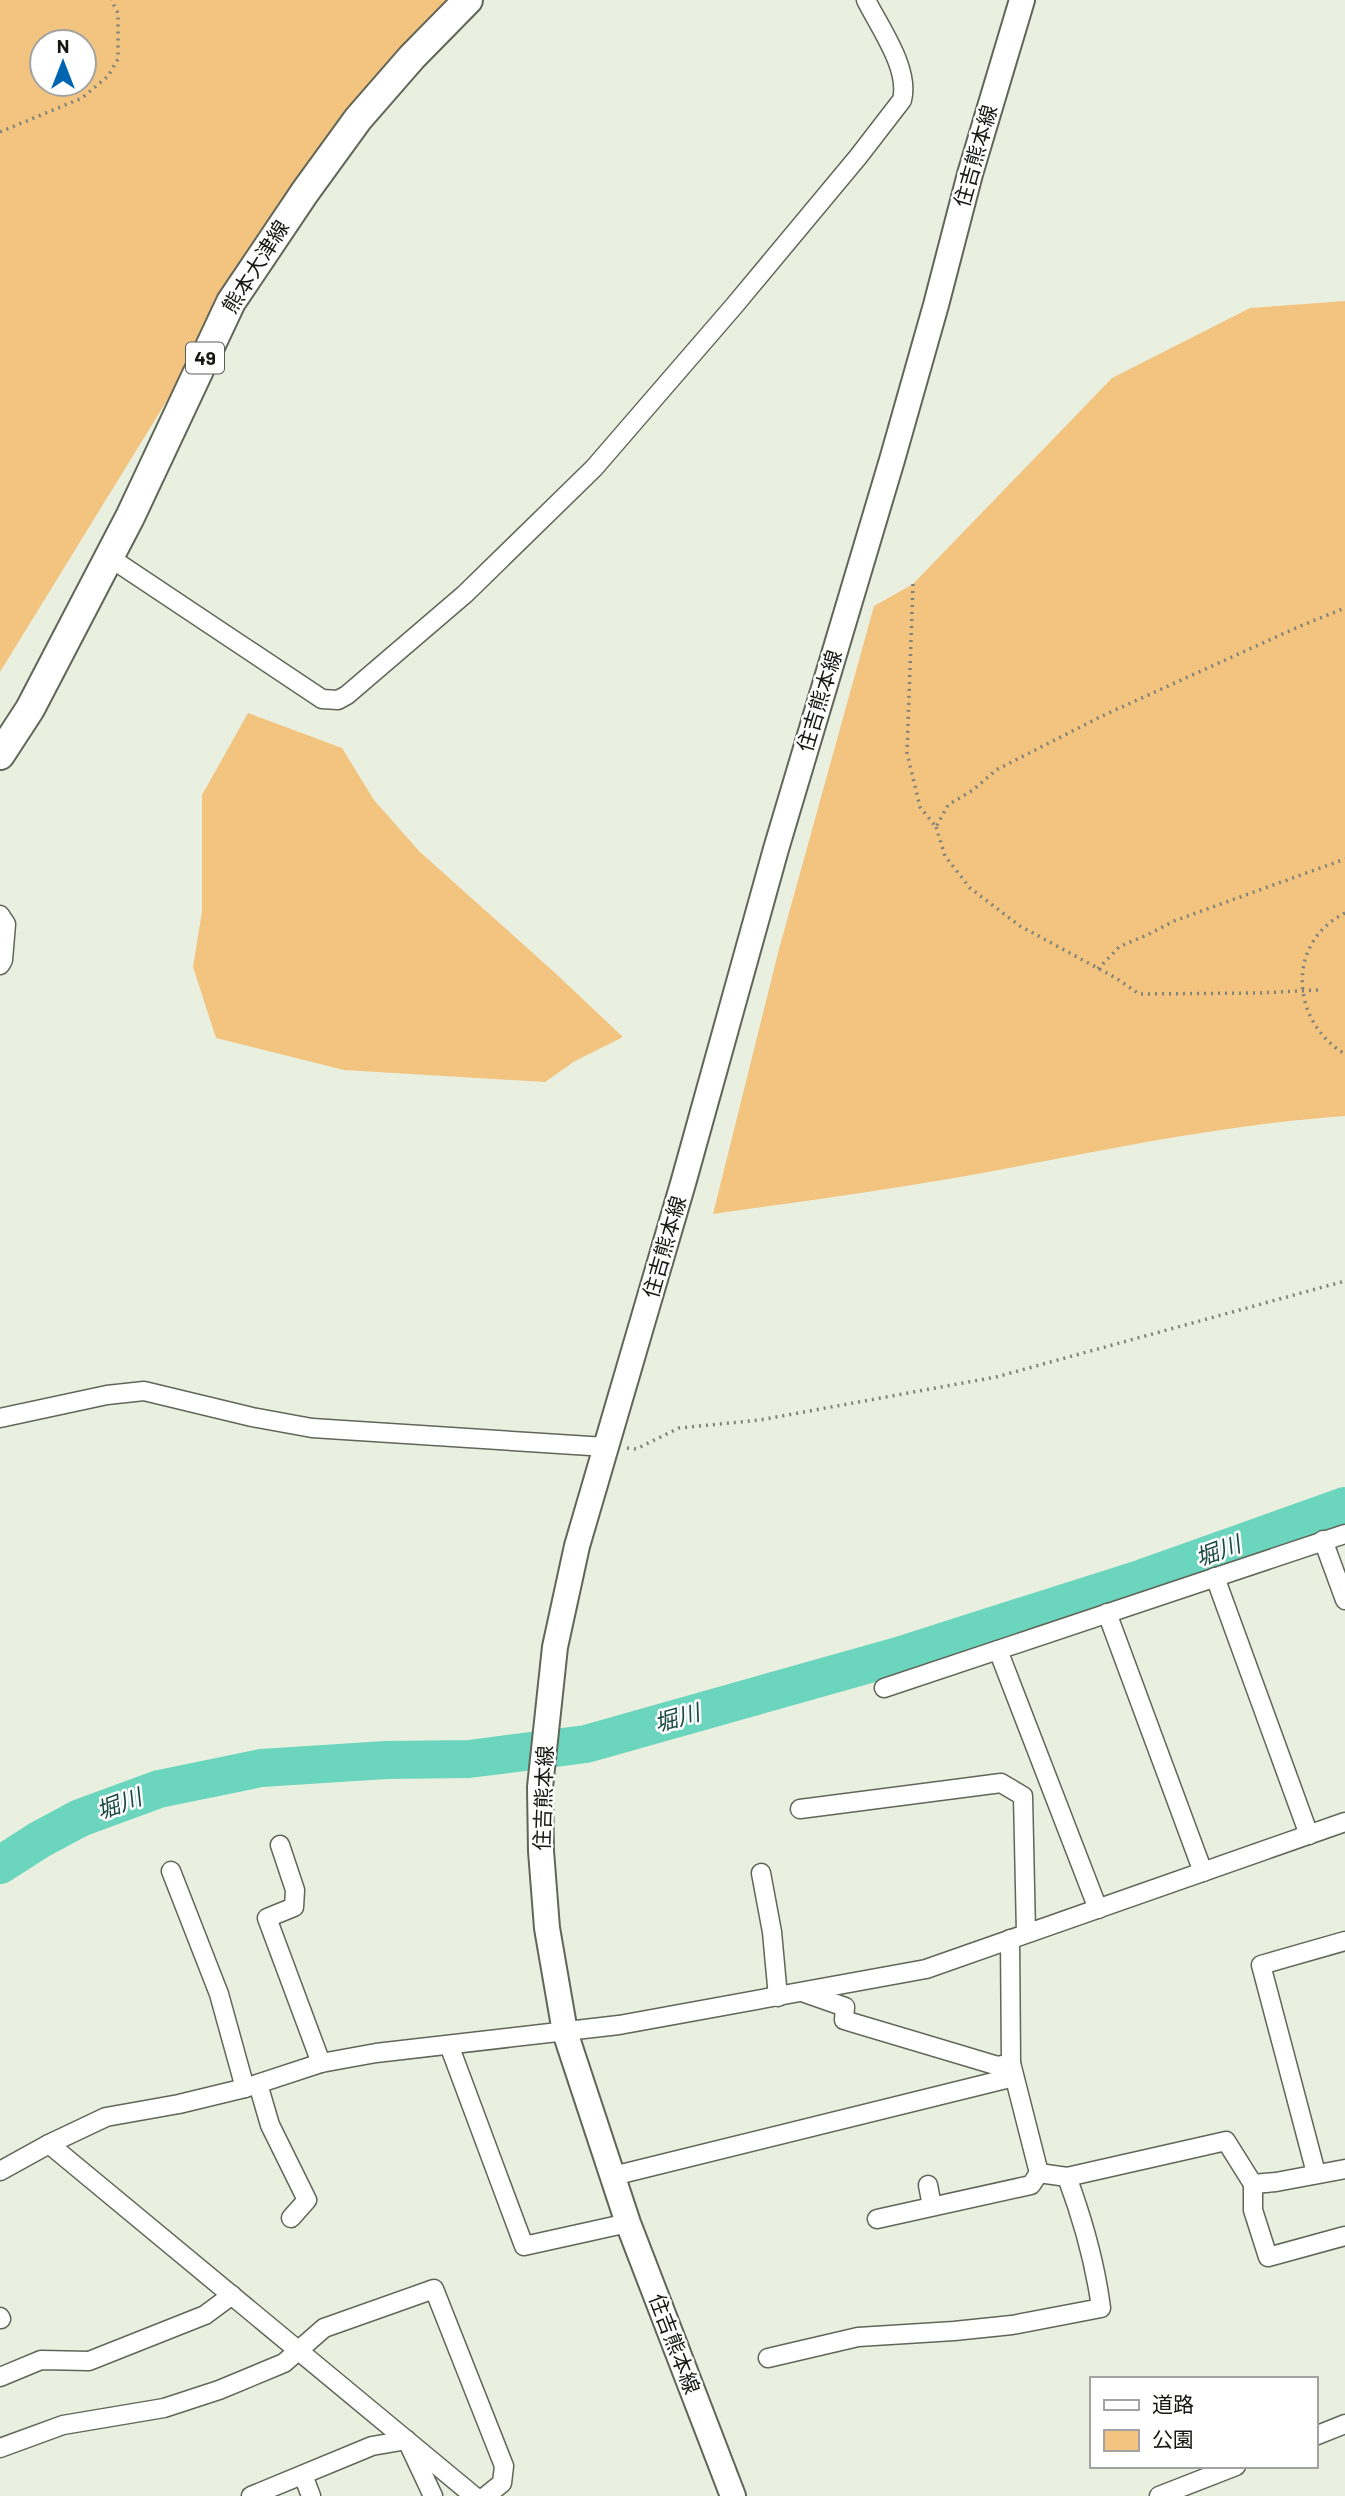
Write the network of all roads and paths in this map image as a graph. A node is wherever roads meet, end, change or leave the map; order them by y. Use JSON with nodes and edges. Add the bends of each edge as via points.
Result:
{"nodes":[{"id":1,"x":111,"y":0,"type":"edge"},
{"id":2,"x":468,"y":0,"type":"edge"},
{"id":3,"x":866,"y":0,"type":"edge"},
{"id":4,"x":1022,"y":0,"type":"edge"},
{"id":5,"x":0,"y":132,"type":"edge"},
{"id":6,"x":110,"y":557,"type":"junction"},
{"id":7,"x":913,"y":584,"type":"dead end"},
{"id":8,"x":1345,"y":608,"type":"edge"},
{"id":9,"x":0,"y":755,"type":"edge"},
{"id":10,"x":936,"y":827,"type":"junction"},
{"id":11,"x":1345,"y":859,"type":"edge"},
{"id":12,"x":1345,"y":913,"type":"edge"},
{"id":13,"x":0,"y":915,"type":"edge"},
{"id":14,"x":0,"y":965,"type":"edge"},
{"id":15,"x":1098,"y":968,"type":"junction"},
{"id":16,"x":1302,"y":989,"type":"junction"},
{"id":17,"x":1318,"y":989,"type":"dead end"},
{"id":18,"x":1345,"y":1054,"type":"edge"},
{"id":19,"x":1345,"y":1281,"type":"edge"},
{"id":20,"x":0,"y":1418,"type":"edge"},
{"id":21,"x":606,"y":1447,"type":"junction"},
{"id":22,"x":1345,"y":1534,"type":"edge"},
{"id":23,"x":1323,"y":1541,"type":"junction"},
{"id":24,"x":1215,"y":1577,"type":"junction"},
{"id":25,"x":1345,"y":1600,"type":"edge"},
{"id":26,"x":1107,"y":1613,"type":"junction"},
{"id":27,"x":998,"y":1650,"type":"junction"},
{"id":28,"x":884,"y":1688,"type":"dead end"},
{"id":29,"x":800,"y":1809,"type":"dead end"},
{"id":30,"x":1345,"y":1822,"type":"edge"},
{"id":31,"x":1309,"y":1835,"type":"junction"},
{"id":32,"x":280,"y":1845,"type":"dead end"},
{"id":33,"x":171,"y":1871,"type":"dead end"},
{"id":34,"x":1203,"y":1872,"type":"junction"},
{"id":35,"x":761,"y":1873,"type":"dead end"},
{"id":36,"x":1098,"y":1909,"type":"junction"},
{"id":37,"x":1018,"y":1936,"type":"junction"},
{"id":38,"x":1345,"y":1941,"type":"edge"},
{"id":39,"x":802,"y":1992,"type":"junction"},
{"id":40,"x":778,"y":1997,"type":"junction"},
{"id":41,"x":565,"y":2032,"type":"junction"},
{"id":42,"x":449,"y":2045,"type":"junction"},
{"id":43,"x":321,"y":2063,"type":"junction"},
{"id":44,"x":1013,"y":2070,"type":"junction"},
{"id":45,"x":252,"y":2086,"type":"junction"},
{"id":46,"x":49,"y":2144,"type":"junction"},
{"id":47,"x":1345,"y":2169,"type":"edge"},
{"id":48,"x":0,"y":2171,"type":"edge"},
{"id":49,"x":1039,"y":2173,"type":"junction"},
{"id":50,"x":1316,"y":2173,"type":"junction"},
{"id":51,"x":613,"y":2176,"type":"junction"},
{"id":52,"x":1067,"y":2178,"type":"junction"},
{"id":53,"x":1253,"y":2184,"type":"junction"},
{"id":54,"x":928,"y":2185,"type":"dead end"},
{"id":55,"x":932,"y":2206,"type":"junction"},
{"id":56,"x":291,"y":2218,"type":"dead end"},
{"id":57,"x":877,"y":2219,"type":"dead end"},
{"id":58,"x":628,"y":2222,"type":"junction"},
{"id":59,"x":1345,"y":2236,"type":"edge"},
{"id":60,"x":232,"y":2295,"type":"junction"},
{"id":61,"x":298,"y":2351,"type":"junction"},
{"id":62,"x":768,"y":2358,"type":"dead end"},
{"id":63,"x":0,"y":2377,"type":"edge"},
{"id":64,"x":1345,"y":2424,"type":"edge"},
{"id":65,"x":1317,"y":2435,"type":"edge"},
{"id":66,"x":407,"y":2440,"type":"junction"},
{"id":67,"x":0,"y":2448,"type":"edge"},
{"id":68,"x":1231,"y":2468,"type":"edge"},
{"id":69,"x":303,"y":2475,"type":"junction"},
{"id":70,"x":251,"y":2496,"type":"edge"},
{"id":71,"x":311,"y":2496,"type":"edge"},
{"id":72,"x":433,"y":2496,"type":"edge"},
{"id":73,"x":474,"y":2496,"type":"edge"},
{"id":74,"x":486,"y":2496,"type":"edge"},
{"id":75,"x":733,"y":2496,"type":"edge"},
{"id":76,"x":1159,"y":2496,"type":"edge"}],
"edges":[{"from":1,"to":5,"type":"path","via":[[118,13],[118,58],[108,76],[82,98]]},
{"from":2,"to":6,"type":"main road","name":"熊本大津線","number":"49","via":[[358,119],[231,302]]},
{"from":3,"to":6,"type":"street","via":[[901,70],[902,100],[594,468],[465,594],[347,695],[338,700],[322,699]]},
{"from":4,"to":21,"type":"main road","name":"住吉熊本線"},
{"from":6,"to":9,"type":"main road","name":"熊本大津線","number":"49","via":[[30,709]]},
{"from":7,"to":10,"type":"path","via":[[907,753],[920,807]]},
{"from":8,"to":10,"type":"path","via":[[1102,716],[1007,764],[948,805]]},
{"from":10,"to":15,"type":"path","via":[[945,856],[970,888],[1020,926]]},
{"from":11,"to":15,"type":"path","via":[[1174,921],[1119,947]]},
{"from":12,"to":16,"type":"path","via":[[1321,931],[1310,949]]},
{"from":13,"to":14,"type":"street","via":[[6,924]]},
{"from":15,"to":16,"type":"path","via":[[1139,994]]},
{"from":16,"to":17,"type":"path"},
{"from":16,"to":18,"type":"path","via":[[1315,1027]]},
{"from":19,"to":21,"type":"path","via":[[996,1377],[760,1420],[679,1428],[635,1448]]},
{"from":20,"to":21,"type":"street","via":[[144,1391],[313,1428]]},
{"from":21,"to":41,"type":"main road","name":"住吉熊本線","via":[[576,1546],[555,1647],[540,1787],[547,1928]]},
{"from":22,"to":23,"type":"street"},
{"from":23,"to":24,"type":"street"},
{"from":23,"to":25,"type":"street"},
{"from":24,"to":26,"type":"street"},
{"from":24,"to":31,"type":"street"},
{"from":26,"to":27,"type":"street"},
{"from":26,"to":34,"type":"street"},
{"from":27,"to":28,"type":"street"},
{"from":27,"to":36,"type":"street"},
{"from":29,"to":37,"type":"street","via":[[1001,1783],[1023,1796]]},
{"from":30,"to":31,"type":"street"},
{"from":31,"to":34,"type":"street"},
{"from":32,"to":43,"type":"street","via":[[295,1890],[294,1907],[267,1918]]},
{"from":33,"to":45,"type":"street"},
{"from":34,"to":36,"type":"street"},
{"from":35,"to":40,"type":"street"},
{"from":36,"to":37,"type":"street"},
{"from":37,"to":39,"type":"street","via":[[926,1969]]},
{"from":37,"to":44,"type":"street"},
{"from":38,"to":50,"type":"street","via":[[1261,1965]]},
{"from":39,"to":40,"type":"street"},
{"from":39,"to":44,"type":"street","via":[[845,2007],[844,2020]]},
{"from":40,"to":41,"type":"street"},
{"from":41,"to":42,"type":"street"},
{"from":41,"to":51,"type":"main road","name":"住吉熊本線"},
{"from":42,"to":43,"type":"street"},
{"from":42,"to":58,"type":"street","via":[[524,2246]]},
{"from":43,"to":45,"type":"street"},
{"from":44,"to":49,"type":"street"},
{"from":44,"to":51,"type":"street"},
{"from":45,"to":46,"type":"street","via":[[106,2117]]},
{"from":45,"to":56,"type":"street","via":[[307,2200]]},
{"from":46,"to":48,"type":"street"},
{"from":46,"to":60,"type":"street"},
{"from":47,"to":50,"type":"street"},
{"from":49,"to":52,"type":"street"},
{"from":49,"to":55,"type":"street","via":[[1031,2185]]},
{"from":50,"to":53,"type":"street"},
{"from":51,"to":58,"type":"main road","name":"住吉熊本線"},
{"from":52,"to":53,"type":"street","via":[[1226,2141]]},
{"from":52,"to":62,"type":"street","via":[[1096,2268],[1101,2308],[1012,2325],[858,2337]]},
{"from":53,"to":59,"type":"street","via":[[1253,2210],[1268,2257]]},
{"from":54,"to":55,"type":"street"},
{"from":55,"to":57,"type":"street"},
{"from":58,"to":75,"type":"main road","name":"住吉熊本線"},
{"from":60,"to":61,"type":"street"},
{"from":60,"to":63,"type":"street","via":[[205,2315],[89,2361],[41,2360]]},
{"from":61,"to":66,"type":"street"},
{"from":61,"to":67,"type":"street","via":[[284,2363],[208,2393],[164,2407],[63,2425]]},
{"from":61,"to":74,"type":"street","via":[[324,2328],[434,2289],[504,2466],[502,2483]]},
{"from":64,"to":65,"type":"street"},
{"from":66,"to":69,"type":"street","via":[[372,2446]]},
{"from":66,"to":72,"type":"street"},
{"from":66,"to":73,"type":"street"},
{"from":68,"to":76,"type":"street"},
{"from":69,"to":70,"type":"street"},
{"from":69,"to":71,"type":"street"}]}
